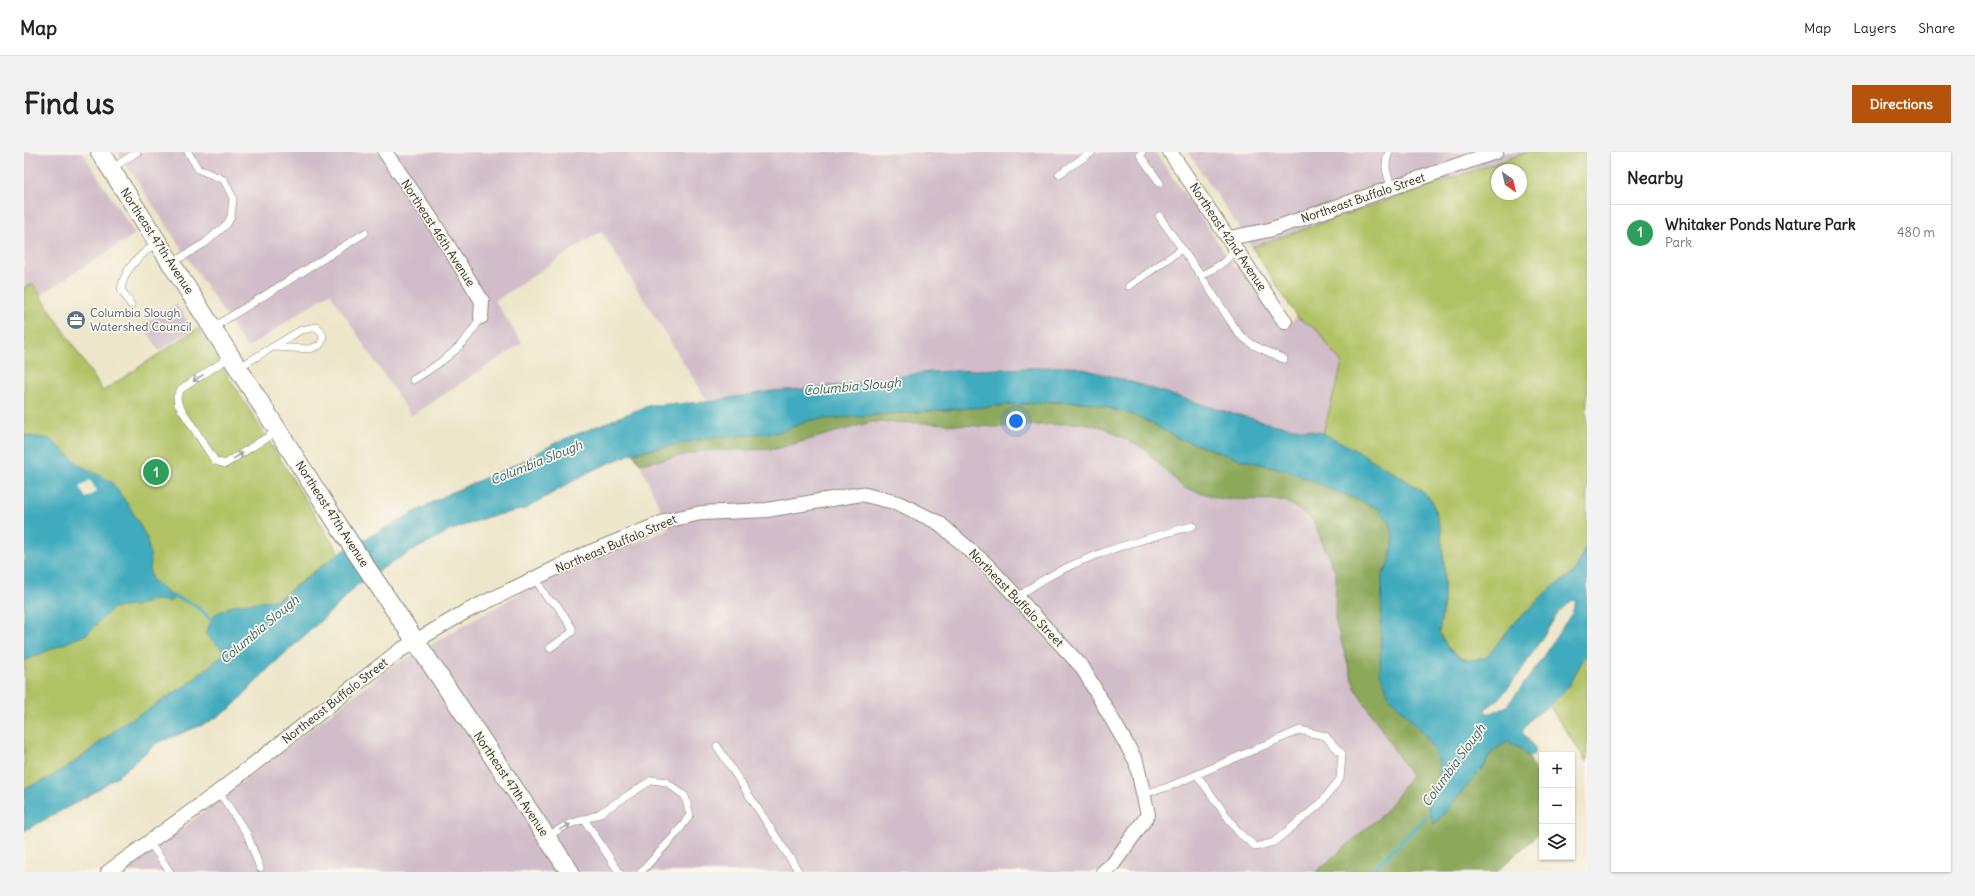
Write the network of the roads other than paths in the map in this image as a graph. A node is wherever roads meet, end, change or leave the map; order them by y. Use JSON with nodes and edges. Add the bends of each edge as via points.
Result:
{"nodes":[{"id":1,"x":100,"y":152,"type":"edge"},
{"id":2,"x":137,"y":152,"type":"edge"},
{"id":3,"x":188,"y":152,"type":"edge"},
{"id":4,"x":385,"y":152,"type":"edge"},
{"id":5,"x":1092,"y":152,"type":"edge"},
{"id":6,"x":1141,"y":152,"type":"edge"},
{"id":7,"x":1170,"y":152,"type":"edge"},
{"id":8,"x":1389,"y":152,"type":"edge"},
{"id":9,"x":1496,"y":152,"type":"edge"},
{"id":10,"x":110,"y":169,"type":"junction"},
{"id":11,"x":1059,"y":174,"type":"dead end"},
{"id":12,"x":1160,"y":183,"type":"dead end"},
{"id":13,"x":1392,"y":188,"type":"junction"},
{"id":14,"x":1159,"y":216,"type":"dead end"},
{"id":15,"x":365,"y":233,"type":"dead end"},
{"id":16,"x":156,"y":241,"type":"junction"},
{"id":17,"x":1231,"y":242,"type":"junction"},
{"id":18,"x":1182,"y":249,"type":"junction"},
{"id":19,"x":171,"y":264,"type":"junction"},
{"id":20,"x":1201,"y":276,"type":"junction"},
{"id":21,"x":1129,"y":286,"type":"dead end"},
{"id":22,"x":132,"y":305,"type":"dead end"},
{"id":23,"x":481,"y":317,"type":"joint"},
{"id":24,"x":1285,"y":322,"type":"dead end"},
{"id":25,"x":212,"y":328,"type":"junction"},
{"id":26,"x":273,"y":347,"type":"junction"},
{"id":27,"x":1284,"y":359,"type":"dead end"},
{"id":28,"x":234,"y":362,"type":"junction"},
{"id":29,"x":413,"y":380,"type":"dead end"},
{"id":30,"x":278,"y":430,"type":"junction"},
{"id":31,"x":1193,"y":526,"type":"dead end"},
{"id":32,"x":535,"y":578,"type":"junction"},
{"id":33,"x":1017,"y":598,"type":"junction"},
{"id":34,"x":414,"y":640,"type":"junction"},
{"id":35,"x":550,"y":648,"type":"dead end"},
{"id":36,"x":717,"y":746,"type":"dead end"},
{"id":37,"x":1197,"y":775,"type":"junction"},
{"id":38,"x":219,"y":792,"type":"junction"},
{"id":39,"x":1143,"y":794,"type":"junction"},
{"id":40,"x":584,"y":819,"type":"junction"},
{"id":41,"x":546,"y":837,"type":"junction"},
{"id":42,"x":150,"y":843,"type":"junction"},
{"id":43,"x":260,"y":868,"type":"dead end"},
{"id":44,"x":108,"y":872,"type":"edge"},
{"id":45,"x":170,"y":872,"type":"edge"},
{"id":46,"x":570,"y":872,"type":"edge"},
{"id":47,"x":619,"y":872,"type":"edge"},
{"id":48,"x":641,"y":872,"type":"edge"},
{"id":49,"x":799,"y":872,"type":"edge"},
{"id":50,"x":1103,"y":872,"type":"edge"}],
"edges":[{"from":1,"to":10,"type":"street","name":"Northeast 47th Avenue"},
{"from":2,"to":10,"type":"lane"},
{"from":3,"to":19,"type":"lane","via":[[198,169],[224,180],[233,198],[231,217],[227,224],[205,243]]},
{"from":4,"to":23,"type":"street","name":"Northeast 46th Avenue","via":[[432,220],[482,302]]},
{"from":5,"to":11,"type":"lane"},
{"from":6,"to":12,"type":"lane","via":[[1140,155]]},
{"from":7,"to":17,"type":"street","name":"Northeast 42nd Avenue"},
{"from":8,"to":13,"type":"lane","via":[[1386,171]]},
{"from":9,"to":13,"type":"street","name":"Northeast Buffalo Street"},
{"from":10,"to":16,"type":"street","name":"Northeast 47th Avenue"},
{"from":13,"to":17,"type":"street","name":"Northeast Buffalo Street"},
{"from":14,"to":18,"type":"lane"},
{"from":15,"to":25,"type":"lane"},
{"from":16,"to":19,"type":"street","name":"Northeast 47th Avenue"},
{"from":16,"to":22,"type":"lane","via":[[128,267],[123,280],[121,289]]},
{"from":17,"to":20,"type":"lane","via":[[1232,253],[1228,258]]},
{"from":17,"to":24,"type":"street","name":"Northeast 42nd Avenue"},
{"from":18,"to":20,"type":"lane"},
{"from":18,"to":21,"type":"lane"},
{"from":19,"to":25,"type":"street","name":"Northeast 47th Avenue"},
{"from":20,"to":27,"type":"lane","via":[[1239,334],[1253,345]]},
{"from":23,"to":29,"type":"lane","via":[[473,333],[461,346],[439,365]]},
{"from":25,"to":28,"type":"street","name":"Northeast 47th Avenue"},
{"from":26,"to":26,"type":"lane","via":[[312,327],[317,327],[322,333],[323,340],[320,345],[310,349]]},
{"from":26,"to":28,"type":"lane"},
{"from":28,"to":30,"type":"street","name":"Northeast 47th Avenue"},
{"from":28,"to":30,"type":"lane","one_way":true,"via":[[180,389],[178,404],[215,461],[225,464]]},
{"from":30,"to":34,"type":"street","name":"Northeast 47th Avenue"},
{"from":31,"to":33,"type":"lane","via":[[1132,542],[1082,561],[1029,588]]},
{"from":32,"to":33,"type":"street","name":"Northeast Buffalo Street","via":[[581,556],[686,515],[715,511],[767,510],[861,494],[898,503],[939,523],[986,565]]},
{"from":32,"to":34,"type":"street","name":"Northeast Buffalo Street","via":[[459,614]]},
{"from":32,"to":35,"type":"lane","via":[[547,598],[557,605],[572,628],[572,632]]},
{"from":33,"to":39,"type":"street","name":"Northeast Buffalo Street","via":[[1082,666],[1136,761]]},
{"from":34,"to":38,"type":"street","name":"Northeast Buffalo Street"},
{"from":34,"to":41,"type":"street","name":"Northeast 47th Avenue"},
{"from":36,"to":49,"type":"lane"},
{"from":37,"to":37,"type":"lane","via":[[1300,730],[1325,736],[1342,754],[1340,779],[1320,804],[1274,842],[1256,847],[1239,833]]},
{"from":37,"to":39,"type":"lane"},
{"from":38,"to":42,"type":"street","name":"Northeast Buffalo Street"},
{"from":38,"to":43,"type":"lane","via":[[247,834]]},
{"from":39,"to":50,"type":"street","name":"Northeast Buffalo Street","via":[[1148,815],[1112,864]]},
{"from":41,"to":40,"type":"lane","one_way":true},
{"from":40,"to":47,"type":"lane"},
{"from":40,"to":48,"type":"lane","via":[[597,814],[652,780],[666,782],[685,796],[690,815]]},
{"from":41,"to":46,"type":"street","name":"Northeast 47th Avenue"},
{"from":42,"to":44,"type":"street","name":"Northeast Buffalo Street"},
{"from":42,"to":45,"type":"lane"}]}
